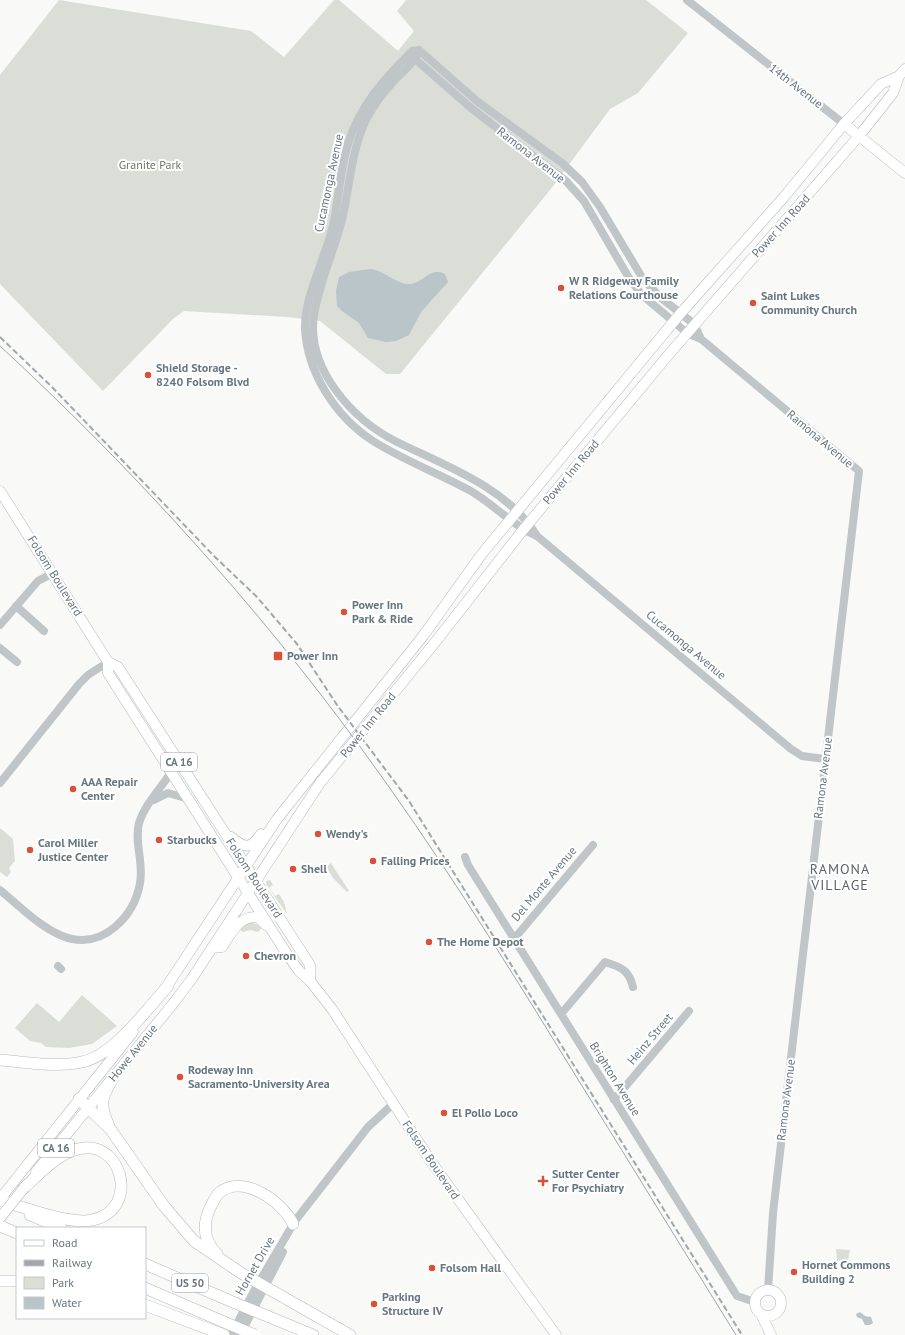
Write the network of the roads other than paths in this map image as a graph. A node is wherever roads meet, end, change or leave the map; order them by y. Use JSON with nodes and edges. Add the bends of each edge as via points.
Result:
{"nodes":[{"id":1,"x":687,"y":0,"type":"edge"},
{"id":2,"x":415,"y":54,"type":"junction"},
{"id":3,"x":903,"y":75,"type":"edge"},
{"id":4,"x":844,"y":124,"type":"junction"},
{"id":5,"x":859,"y":136,"type":"junction"},
{"id":6,"x":905,"y":173,"type":"edge"},
{"id":7,"x":680,"y":314,"type":"junction"},
{"id":8,"x":673,"y":322,"type":"junction"},
{"id":9,"x":694,"y":324,"type":"junction"},
{"id":10,"x":687,"y":333,"type":"junction"},
{"id":11,"x":701,"y":339,"type":"junction"},
{"id":12,"x":0,"y":491,"type":"edge"},
{"id":13,"x":513,"y":516,"type":"junction"},
{"id":14,"x":526,"y":526,"type":"junction"},
{"id":15,"x":53,"y":573,"type":"junction"},
{"id":16,"x":16,"y":606,"type":"junction"},
{"id":17,"x":0,"y":625,"type":"edge"},
{"id":18,"x":44,"y":631,"type":"dead end"},
{"id":19,"x":0,"y":648,"type":"edge"},
{"id":20,"x":17,"y":662,"type":"dead end"},
{"id":21,"x":108,"y":662,"type":"junction"},
{"id":22,"x":825,"y":759,"type":"junction"},
{"id":23,"x":172,"y":771,"type":"junction"},
{"id":24,"x":0,"y":782,"type":"edge"},
{"id":25,"x":189,"y":799,"type":"junction"},
{"id":26,"x":148,"y":804,"type":"junction"},
{"id":27,"x":277,"y":819,"type":"junction"},
{"id":28,"x":224,"y":831,"type":"junction"},
{"id":29,"x":593,"y":845,"type":"dead end"},
{"id":30,"x":466,"y":857,"type":"dead end"},
{"id":31,"x":247,"y":866,"type":"junction"},
{"id":32,"x":239,"y":878,"type":"junction"},
{"id":33,"x":256,"y":880,"type":"junction"},
{"id":34,"x":0,"y":890,"type":"edge"},
{"id":35,"x":248,"y":892,"type":"junction"},
{"id":36,"x":273,"y":931,"type":"junction"},
{"id":37,"x":514,"y":939,"type":"junction"},
{"id":38,"x":212,"y":948,"type":"junction"},
{"id":39,"x":310,"y":981,"type":"junction"},
{"id":40,"x":168,"y":986,"type":"junction"},
{"id":41,"x":632,"y":987,"type":"dead end"},
{"id":42,"x":689,"y":1011,"type":"dead end"},
{"id":43,"x":561,"y":1014,"type":"junction"},
{"id":44,"x":0,"y":1060,"type":"edge"},
{"id":45,"x":113,"y":1078,"type":"junction"},
{"id":46,"x":79,"y":1100,"type":"junction"},
{"id":47,"x":614,"y":1100,"type":"junction"},
{"id":48,"x":393,"y":1104,"type":"junction"},
{"id":49,"x":88,"y":1108,"type":"junction"},
{"id":50,"x":111,"y":1130,"type":"junction"},
{"id":51,"x":24,"y":1188,"type":"junction"},
{"id":52,"x":0,"y":1200,"type":"edge"},
{"id":53,"x":304,"y":1211,"type":"junction"},
{"id":54,"x":0,"y":1218,"type":"edge"},
{"id":55,"x":294,"y":1224,"type":"junction"},
{"id":56,"x":0,"y":1226,"type":"edge"},
{"id":57,"x":59,"y":1227,"type":"edge"},
{"id":58,"x":16,"y":1233,"type":"edge"},
{"id":59,"x":146,"y":1264,"type":"edge"},
{"id":60,"x":236,"y":1271,"type":"junction"},
{"id":61,"x":0,"y":1281,"type":"edge"},
{"id":62,"x":16,"y":1281,"type":"edge"},
{"id":63,"x":146,"y":1288,"type":"edge"},
{"id":64,"x":768,"y":1290,"type":"junction"},
{"id":65,"x":755,"y":1302,"type":"junction"},
{"id":66,"x":146,"y":1305,"type":"edge"},
{"id":67,"x":760,"y":1314,"type":"junction"},
{"id":68,"x":776,"y":1314,"type":"junction"},
{"id":69,"x":225,"y":1334,"type":"edge"},
{"id":70,"x":240,"y":1335,"type":"edge"},
{"id":71,"x":255,"y":1335,"type":"edge"},
{"id":72,"x":313,"y":1335,"type":"edge"},
{"id":73,"x":350,"y":1335,"type":"edge"},
{"id":74,"x":556,"y":1335,"type":"edge"},
{"id":75,"x":771,"y":1335,"type":"edge"},
{"id":76,"x":776,"y":1335,"type":"edge"}],
"edges":[{"from":1,"to":4,"type":"street","name":"14th Avenue"},
{"from":2,"to":7,"type":"street","name":"Ramona Avenue","via":[[562,163],[582,182],[643,279]]},
{"from":2,"to":8,"type":"street","name":"Ramona Avenue","via":[[471,108],[566,181],[591,212],[629,278],[653,306]]},
{"from":2,"to":13,"type":"street","name":"Cucamonga Avenue","via":[[374,104],[360,131],[337,241],[314,314],[316,347],[324,369],[342,397],[375,429],[475,481],[496,495]]},
{"from":3,"to":4,"type":"main road","name":"Power Inn Road","via":[[881,84]]},
{"from":3,"to":5,"type":"main road","name":"Power Inn Road","via":[[893,93]]},
{"from":4,"to":5,"type":"main road","name":"14th Avenue"},
{"from":4,"to":7,"type":"main road","name":"Power Inn Road","via":[[784,197]]},
{"from":5,"to":6,"type":"main road","name":"14th Avenue"},
{"from":5,"to":9,"type":"main road","name":"Power Inn Road"},
{"from":7,"to":8,"type":"main road","name":"Power Inn Road"},
{"from":7,"to":9,"type":"street","name":"Ramona Avenue"},
{"from":8,"to":10,"type":"street","name":"Ramona Avenue"},
{"from":8,"to":13,"type":"main road","name":"Power Inn Road"},
{"from":9,"to":10,"type":"main road","name":"Power Inn Road"},
{"from":9,"to":11,"type":"street","name":"Ramona Avenue"},
{"from":10,"to":11,"type":"street","name":"Ramona Avenue"},
{"from":10,"to":14,"type":"main road","name":"Power Inn Road"},
{"from":11,"to":22,"type":"street","name":"Ramona Avenue","via":[[859,471]]},
{"from":12,"to":15,"type":"main road","name":"Folsom Boulevard","number":"CA 16"},
{"from":13,"to":14,"type":"street","name":"Cucamonga Avenue"},
{"from":13,"to":27,"type":"main road","name":"Power Inn Road","via":[[462,579],[423,636]]},
{"from":14,"to":22,"type":"street","name":"Cucamonga Avenue","via":[[791,749],[802,756]]},
{"from":14,"to":33,"type":"main road","name":"Power Inn Road","via":[[434,645],[320,783]]},
{"from":15,"to":16,"type":"street","via":[[38,581]]},
{"from":15,"to":21,"type":"main road","name":"Folsom Boulevard","number":"CA 16"},
{"from":16,"to":17,"type":"street"},
{"from":16,"to":18,"type":"street"},
{"from":19,"to":20,"type":"street"},
{"from":21,"to":23,"type":"main road","name":"Folsom Boulevard","number":"CA 16","via":[[108,673]]},
{"from":21,"to":24,"type":"street","via":[[79,684]]},
{"from":21,"to":28,"type":"main road","name":"Folsom Boulevard","number":"CA 16","via":[[118,667]]},
{"from":22,"to":64,"type":"street","name":"Ramona Avenue","via":[[773,1213]]},
{"from":23,"to":25,"type":"main road","name":"Folsom Boulevard","number":"CA 16"},
{"from":23,"to":26,"type":"street"},
{"from":25,"to":26,"type":"street","via":[[168,793]]},
{"from":25,"to":32,"type":"main road","name":"Folsom Boulevard","number":"CA 16"},
{"from":26,"to":34,"type":"street","via":[[137,832],[141,872],[137,895],[126,916],[104,935],[80,940],[62,937],[48,929]]},
{"from":27,"to":28,"type":"main road","via":[[271,820],[255,843],[248,846],[242,845]]},
{"from":27,"to":31,"type":"main road","name":"Power Inn Road"},
{"from":28,"to":31,"type":"main road","name":"Folsom Boulevard","number":"CA 16"},
{"from":29,"to":37,"type":"street","name":"Del Monte Avenue"},
{"from":30,"to":37,"type":"street","name":"Brighton Avenue","via":[[468,865]]},
{"from":31,"to":32,"type":"main road","name":"Howe Avenue"},
{"from":31,"to":33,"type":"main road","name":"Folsom Boulevard","number":"CA 16"},
{"from":32,"to":35,"type":"main road","name":"Folsom Boulevard"},
{"from":32,"to":40,"type":"main road","name":"Howe Avenue","number":"CA 16"},
{"from":33,"to":35,"type":"main road","name":"Howe Avenue","number":"CA 16"},
{"from":33,"to":39,"type":"main road","name":"Folsom Boulevard","via":[[310,965]]},
{"from":35,"to":36,"type":"main road","name":"Folsom Boulevard"},
{"from":35,"to":38,"type":"main road","name":"Howe Avenue","number":"CA 16"},
{"from":36,"to":38,"type":"main road","via":[[257,917],[244,918],[222,947]]},
{"from":36,"to":39,"type":"main road","name":"Folsom Boulevard","via":[[299,971]]},
{"from":37,"to":43,"type":"street","name":"Brighton Avenue"},
{"from":38,"to":45,"type":"main road","name":"Howe Avenue","number":"CA 16","via":[[172,1006]]},
{"from":39,"to":48,"type":"main road","name":"Folsom Boulevard","via":[[348,1032]]},
{"from":40,"to":44,"type":"highway","via":[[113,1046],[92,1060],[64,1065]]},
{"from":40,"to":46,"type":"main road","name":"Howe Avenue","number":"CA 16"},
{"from":41,"to":43,"type":"street","via":[[630,976],[619,966],[605,962]]},
{"from":42,"to":47,"type":"street","name":"Heinz Street"},
{"from":43,"to":47,"type":"street","name":"Brighton Avenue"},
{"from":45,"to":49,"type":"main road","name":"Howe Avenue","number":"CA 16"},
{"from":45,"to":50,"type":"highway","via":[[101,1102]]},
{"from":46,"to":49,"type":"highway"},
{"from":46,"to":52,"type":"main road","name":"Howe Avenue","number":"CA 16"},
{"from":47,"to":65,"type":"street","name":"Brighton Avenue","via":[[737,1296]]},
{"from":48,"to":53,"type":"street","name":"Hornet Drive","via":[[365,1131]]},
{"from":48,"to":74,"type":"main road","name":"Folsom Boulevard","via":[[449,1188]]},
{"from":49,"to":50,"type":"highway"},
{"from":49,"to":51,"type":"main road","name":"Howe Avenue","number":"CA 16"},
{"from":50,"to":60,"type":"highway","via":[[180,1226],[194,1241]]},
{"from":51,"to":52,"type":"highway","via":[[59,1159],[70,1152],[85,1148],[93,1148],[105,1154],[117,1165],[122,1177],[122,1190],[116,1202],[107,1213],[91,1220],[80,1221],[54,1216]]},
{"from":51,"to":54,"type":"main road","name":"Howe Avenue","number":"CA 16","bridge":true},
{"from":52,"to":57,"type":"highway"},
{"from":53,"to":55,"type":"street","name":"Hornet Drive"},
{"from":53,"to":70,"type":"street","name":"Hornet Drive"},
{"from":55,"to":60,"type":"highway","via":[[288,1213],[259,1191],[246,1187],[232,1188],[219,1193],[206,1216],[204,1230],[210,1246]]},
{"from":55,"to":69,"type":"street","name":"Hornet Drive"},
{"from":56,"to":58,"type":"highway"},
{"from":59,"to":72,"type":"highway","number":"US 50","bridge":true},
{"from":60,"to":73,"type":"highway","bridge":true},
{"from":61,"to":62,"type":"highway"},
{"from":63,"to":71,"type":"highway","number":"US 50","bridge":true},
{"from":64,"to":65,"type":"main road","via":[[758,1294]]},
{"from":64,"to":68,"type":"main road","via":[[775,1291],[781,1298],[781,1306]]},
{"from":65,"to":67,"type":"main road"},
{"from":66,"to":69,"type":"highway"},
{"from":67,"to":68,"type":"main road"},
{"from":67,"to":75,"type":"main road"},
{"from":68,"to":76,"type":"main road"}]}
